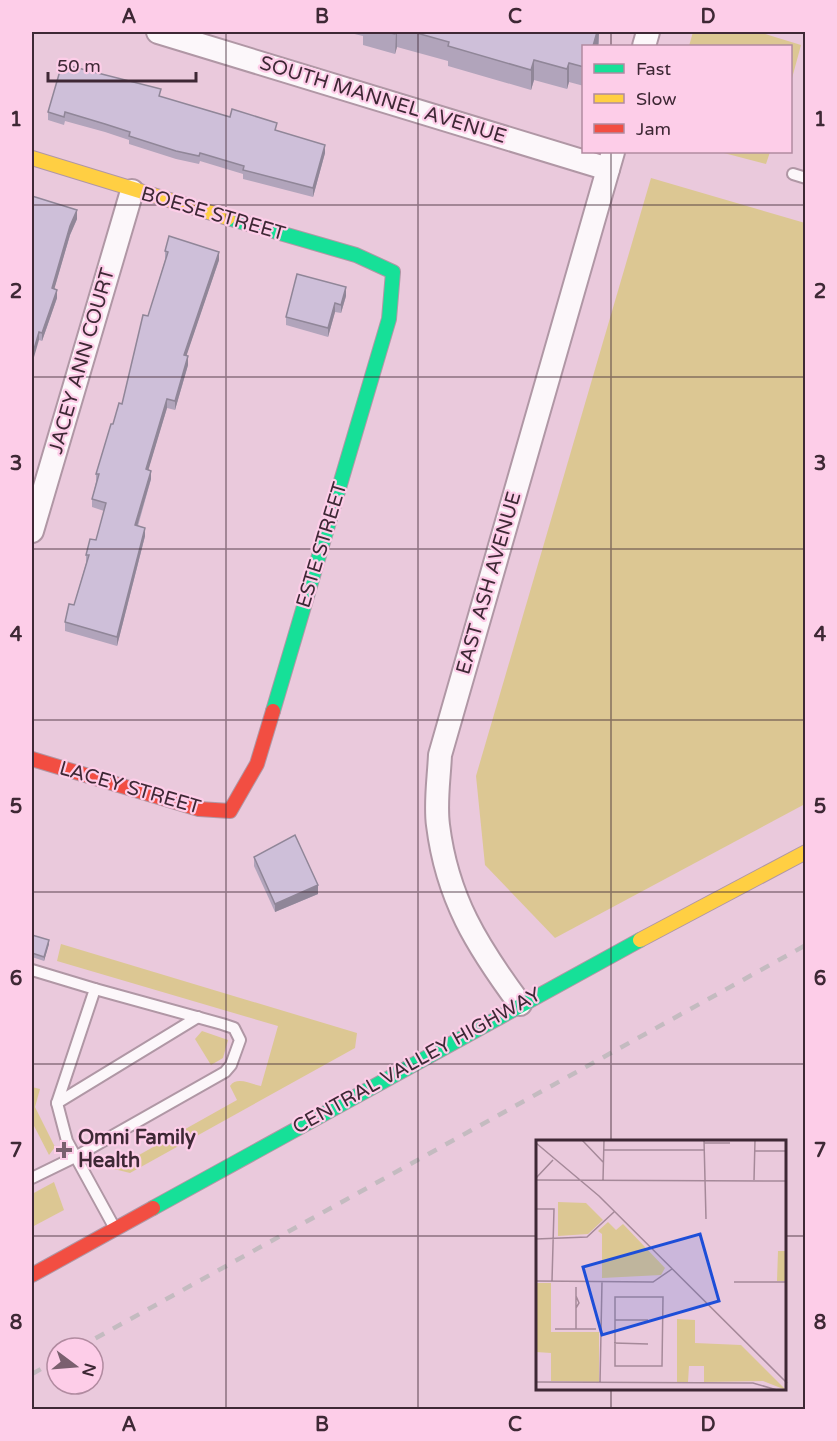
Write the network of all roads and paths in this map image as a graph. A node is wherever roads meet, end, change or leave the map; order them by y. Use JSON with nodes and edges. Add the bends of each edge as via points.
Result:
{"nodes":[{"id":1,"x":158,"y":32,"type":"edge"},
{"id":2,"x":190,"y":36,"type":"edge"},
{"id":3,"x":582,"y":152,"type":"edge"},
{"id":4,"x":586,"y":153,"type":"edge"},
{"id":5,"x":32,"y":158,"type":"edge"},
{"id":6,"x":610,"y":160,"type":"edge"},
{"id":7,"x":793,"y":174,"type":"dead end"},
{"id":8,"x":806,"y":178,"type":"edge"},
{"id":9,"x":132,"y":191,"type":"junction"},
{"id":10,"x":393,"y":272,"type":"joint"},
{"id":11,"x":32,"y":531,"type":"edge"},
{"id":12,"x":32,"y":759,"type":"edge"},
{"id":13,"x":230,"y":812,"type":"joint"},
{"id":14,"x":806,"y":852,"type":"edge"},
{"id":15,"x":32,"y":970,"type":"edge"},
{"id":16,"x":95,"y":988,"type":"junction"},
{"id":17,"x":520,"y":1004,"type":"junction"},
{"id":18,"x":198,"y":1017,"type":"junction"},
{"id":19,"x":57,"y":1103,"type":"junction"},
{"id":20,"x":75,"y":1157,"type":"junction"},
{"id":21,"x":32,"y":1178,"type":"edge"},
{"id":22,"x":115,"y":1228,"type":"junction"},
{"id":23,"x":32,"y":1275,"type":"edge"}],
"edges":[{"from":1,"to":2,"type":"street","name":"SOUTH MANNEL AVENUE"},
{"from":2,"to":3,"type":"street","name":"SOUTH MANNEL AVENUE"},
{"from":4,"to":6,"type":"street","name":"SOUTH MANNEL AVENUE"},
{"from":5,"to":9,"type":"street","name":"BOESE STREET"},
{"from":6,"to":17,"type":"street","name":"EAST ASH AVENUE","via":[[440,755],[438,824],[452,893],[483,955]]},
{"from":7,"to":8,"type":"lane"},
{"from":9,"to":10,"type":"street","name":"BOESE STREET","via":[[356,255]]},
{"from":9,"to":11,"type":"street","name":"JACEY ANN COURT"},
{"from":10,"to":13,"type":"street","name":"ESTE STREET","via":[[389,319],[263,741],[256,764]]},
{"from":12,"to":13,"type":"street","name":"LACEY STREET","via":[[199,809]]},
{"from":14,"to":17,"type":"street","name":"CENTRAL VALLEY HIGHWAY"},
{"from":15,"to":16,"type":"lane"},
{"from":16,"to":18,"type":"lane"},
{"from":16,"to":19,"type":"lane"},
{"from":17,"to":22,"type":"street","name":"CENTRAL VALLEY HIGHWAY"},
{"from":18,"to":19,"type":"lane"},
{"from":18,"to":20,"type":"lane","via":[[234,1028],[238,1035],[238,1046],[225,1072]]},
{"from":19,"to":20,"type":"lane","via":[[61,1125]]},
{"from":20,"to":21,"type":"lane"},
{"from":20,"to":22,"type":"lane"},
{"from":22,"to":23,"type":"street","name":"CENTRAL VALLEY HIGHWAY"}]}
